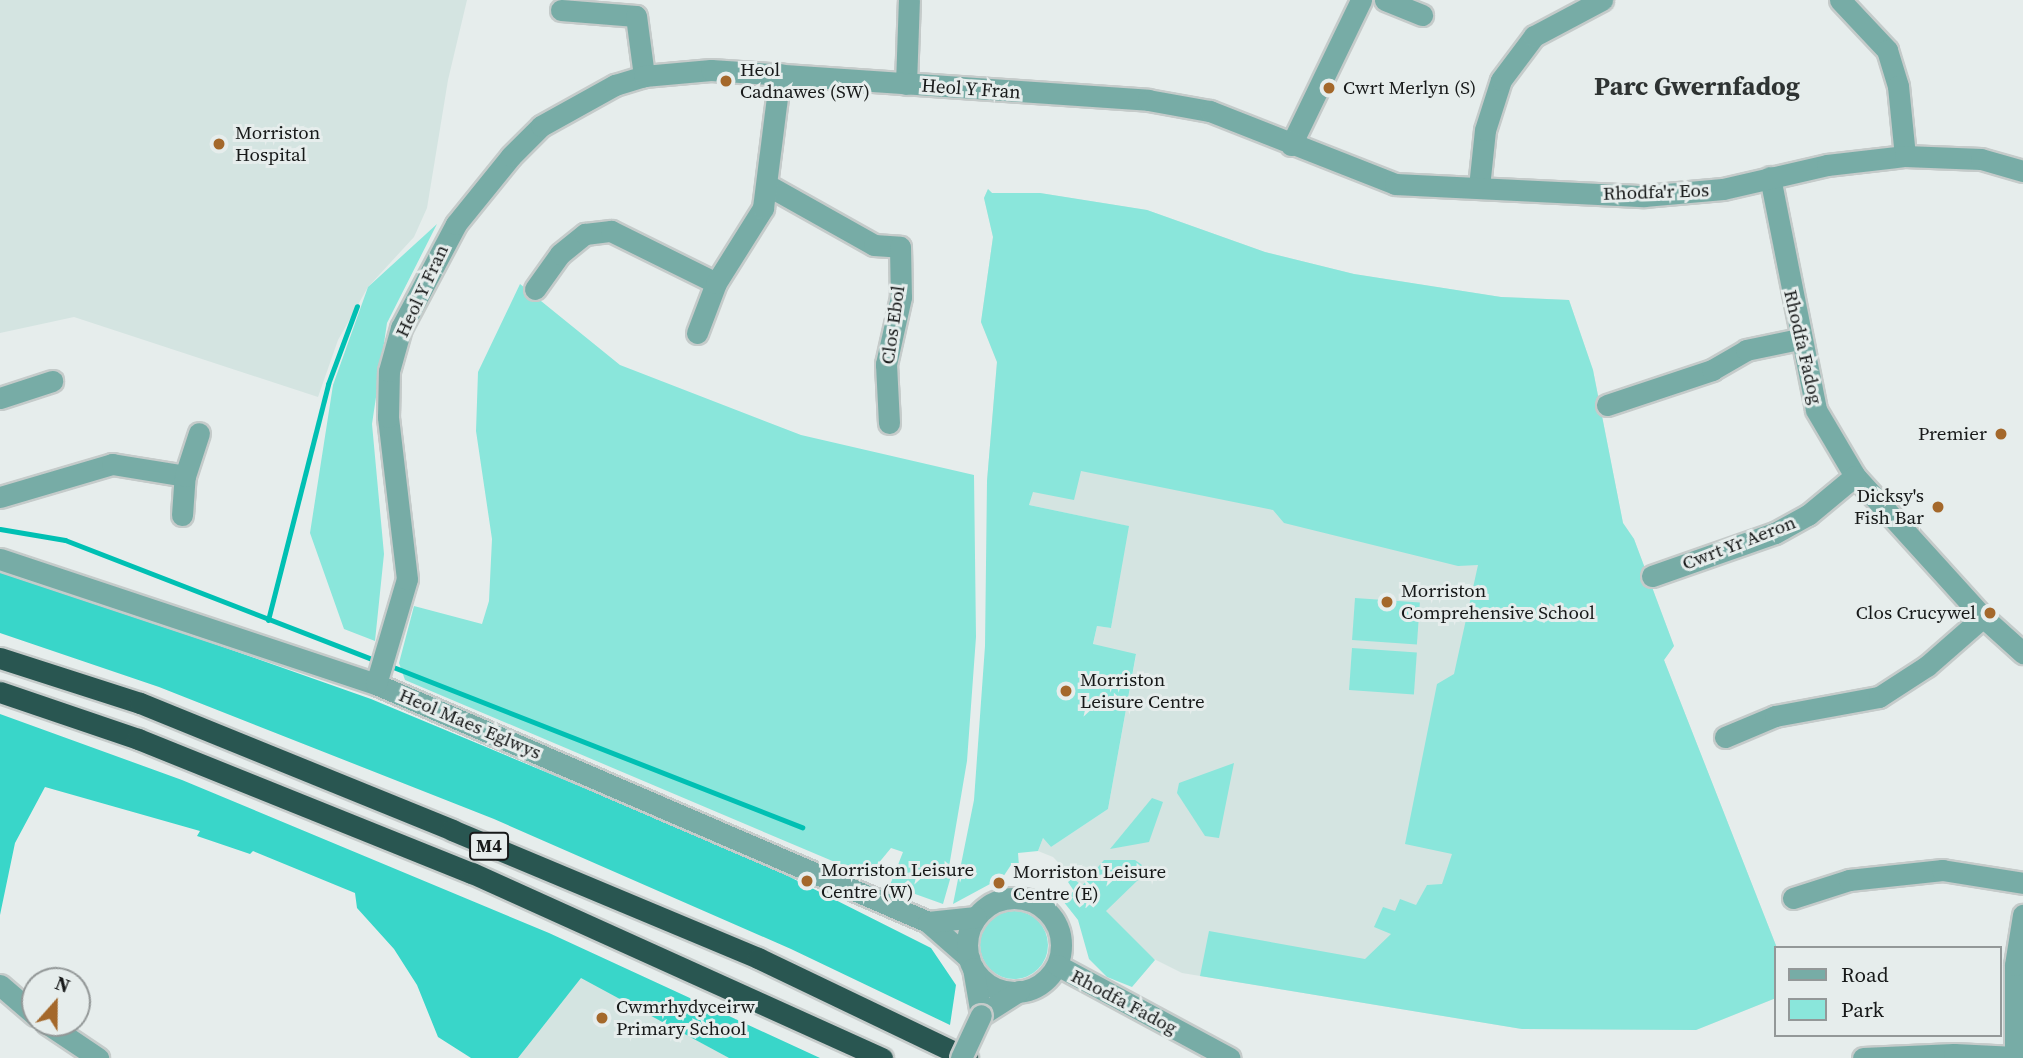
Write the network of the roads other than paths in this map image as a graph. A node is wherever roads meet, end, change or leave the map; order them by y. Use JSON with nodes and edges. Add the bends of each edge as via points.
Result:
{"nodes":[{"id":1,"x":909,"y":0,"type":"edge"},
{"id":2,"x":1361,"y":0,"type":"edge"},
{"id":3,"x":1385,"y":0,"type":"edge"},
{"id":4,"x":1602,"y":0,"type":"edge"},
{"id":5,"x":1840,"y":0,"type":"edge"},
{"id":6,"x":561,"y":10,"type":"dead end"},
{"id":7,"x":1422,"y":15,"type":"dead end"},
{"id":8,"x":780,"y":74,"type":"junction"},
{"id":9,"x":644,"y":76,"type":"junction"},
{"id":10,"x":906,"y":84,"type":"junction"},
{"id":11,"x":1291,"y":145,"type":"junction"},
{"id":12,"x":1905,"y":156,"type":"junction"},
{"id":13,"x":2023,"y":171,"type":"edge"},
{"id":14,"x":1770,"y":177,"type":"junction"},
{"id":15,"x":769,"y":186,"type":"junction"},
{"id":16,"x":1479,"y":187,"type":"junction"},
{"id":17,"x":716,"y":283,"type":"junction"},
{"id":18,"x":535,"y":289,"type":"dead end"},
{"id":19,"x":697,"y":333,"type":"dead end"},
{"id":20,"x":1799,"y":339,"type":"junction"},
{"id":21,"x":52,"y":381,"type":"dead end"},
{"id":22,"x":0,"y":398,"type":"edge"},
{"id":23,"x":1607,"y":405,"type":"dead end"},
{"id":24,"x":890,"y":423,"type":"dead end"},
{"id":25,"x":199,"y":433,"type":"dead end"},
{"id":26,"x":185,"y":476,"type":"junction"},
{"id":27,"x":1855,"y":476,"type":"junction"},
{"id":28,"x":0,"y":497,"type":"edge"},
{"id":29,"x":182,"y":515,"type":"dead end"},
{"id":30,"x":0,"y":559,"type":"edge"},
{"id":31,"x":1651,"y":576,"type":"dead end"},
{"id":32,"x":1983,"y":617,"type":"junction"},
{"id":33,"x":2023,"y":653,"type":"edge"},
{"id":34,"x":0,"y":658,"type":"edge"},
{"id":35,"x":376,"y":684,"type":"junction"},
{"id":36,"x":0,"y":692,"type":"edge"},
{"id":37,"x":1725,"y":737,"type":"dead end"},
{"id":38,"x":2023,"y":883,"type":"edge"},
{"id":39,"x":1793,"y":898,"type":"dead end"},
{"id":40,"x":2023,"y":915,"type":"edge"},
{"id":41,"x":976,"y":917,"type":"junction"},
{"id":42,"x":928,"y":922,"type":"junction"},
{"id":43,"x":971,"y":963,"type":"junction"},
{"id":44,"x":1056,"y":965,"type":"junction"},
{"id":45,"x":0,"y":985,"type":"edge"},
{"id":46,"x":1019,"y":992,"type":"junction"},
{"id":47,"x":21,"y":1004,"type":"edge"},
{"id":48,"x":981,"y":1015,"type":"junction"},
{"id":49,"x":67,"y":1037,"type":"edge"},
{"id":50,"x":98,"y":1058,"type":"edge"},
{"id":51,"x":882,"y":1058,"type":"edge"},
{"id":52,"x":961,"y":1058,"type":"edge"},
{"id":53,"x":967,"y":1058,"type":"edge"},
{"id":54,"x":1230,"y":1058,"type":"edge"},
{"id":55,"x":1863,"y":1058,"type":"edge"},
{"id":56,"x":2015,"y":1058,"type":"edge"}],
"edges":[{"from":1,"to":10,"type":"street"},
{"from":2,"to":11,"type":"street"},
{"from":3,"to":7,"type":"street"},
{"from":4,"to":16,"type":"street","via":[[1534,36],[1501,80],[1485,130]]},
{"from":5,"to":12,"type":"street","via":[[1887,50],[1898,86]]},
{"from":6,"to":9,"type":"street","via":[[636,16]]},
{"from":8,"to":9,"type":"street","name":"Heol Y Fran","via":[[711,70]]},
{"from":8,"to":10,"type":"street","name":"Heol Y Fran"},
{"from":8,"to":15,"type":"street"},
{"from":9,"to":35,"type":"street","name":"Heol Y Fran","via":[[615,85],[551,119],[511,156],[456,223],[401,328],[389,371],[388,417],[407,579]]},
{"from":10,"to":11,"type":"street","name":"Heol Y Fran","via":[[1148,100],[1210,111]]},
{"from":11,"to":16,"type":"street","name":"Rhodfa'r Eos","via":[[1395,184]]},
{"from":12,"to":13,"type":"street","name":"Rhodfa'r Eos","via":[[1981,159]]},
{"from":12,"to":14,"type":"street","name":"Rhodfa'r Eos","via":[[1875,157]]},
{"from":14,"to":16,"type":"street","name":"Rhodfa'r Eos","via":[[1723,188],[1644,196]]},
{"from":14,"to":20,"type":"street","name":"Rhodfa Fadog"},
{"from":15,"to":17,"type":"street","via":[[749,233]]},
{"from":15,"to":24,"type":"street","name":"Clos Ebol","via":[[874,245],[900,247],[901,297],[886,364]]},
{"from":17,"to":18,"type":"street","via":[[611,231],[585,233],[560,254]]},
{"from":17,"to":19,"type":"street"},
{"from":20,"to":23,"type":"street","via":[[1746,350],[1712,370]]},
{"from":20,"to":27,"type":"street","name":"Rhodfa Fadog","via":[[1816,410]]},
{"from":21,"to":22,"type":"street"},
{"from":25,"to":26,"type":"street"},
{"from":26,"to":28,"type":"street","via":[[112,464]]},
{"from":26,"to":29,"type":"street"},
{"from":27,"to":31,"type":"street","name":"Cwrt Yr Aeron","via":[[1808,515],[1775,533]]},
{"from":27,"to":32,"type":"street","name":"Rhodfa Fadog"},
{"from":30,"to":35,"type":"street","name":"Heol Maes Eglwys"},
{"from":32,"to":33,"type":"street","name":"Rhodfa Fadog"},
{"from":32,"to":37,"type":"street","via":[[1927,666],[1879,696],[1775,716]]},
{"from":34,"to":53,"type":"highway","number":"M4","via":[[140,704],[452,830],[758,958]]},
{"from":35,"to":42,"type":"street","name":"Heol Maes Eglwys"},
{"from":36,"to":51,"type":"highway","number":"M4","via":[[138,739],[472,873]]},
{"from":38,"to":39,"type":"street","via":[[1942,870],[1849,880]]},
{"from":40,"to":56,"type":"street","via":[[2015,965]]},
{"from":41,"to":42,"type":"street","name":"Heol Maes Eglwys"},
{"from":41,"to":43,"type":"street","via":[[968,936]]},
{"from":41,"to":44,"type":"street","name":"Heol Maes Eglwys","via":[[1003,899],[1034,901],[1050,914],[1059,931]]},
{"from":42,"to":43,"type":"street","name":"Heol Maes Eglwys"},
{"from":43,"to":46,"type":"street","name":"Heol Maes Eglwys","via":[[988,984]]},
{"from":43,"to":48,"type":"street"},
{"from":44,"to":46,"type":"street","via":[[1040,984]]},
{"from":44,"to":54,"type":"street","name":"Rhodfa Fadog"},
{"from":45,"to":47,"type":"street"},
{"from":46,"to":48,"type":"street"},
{"from":48,"to":52,"type":"street","bridge":true},
{"from":49,"to":50,"type":"street"},
{"from":55,"to":56,"type":"street","via":[[1954,1054]]}]}
